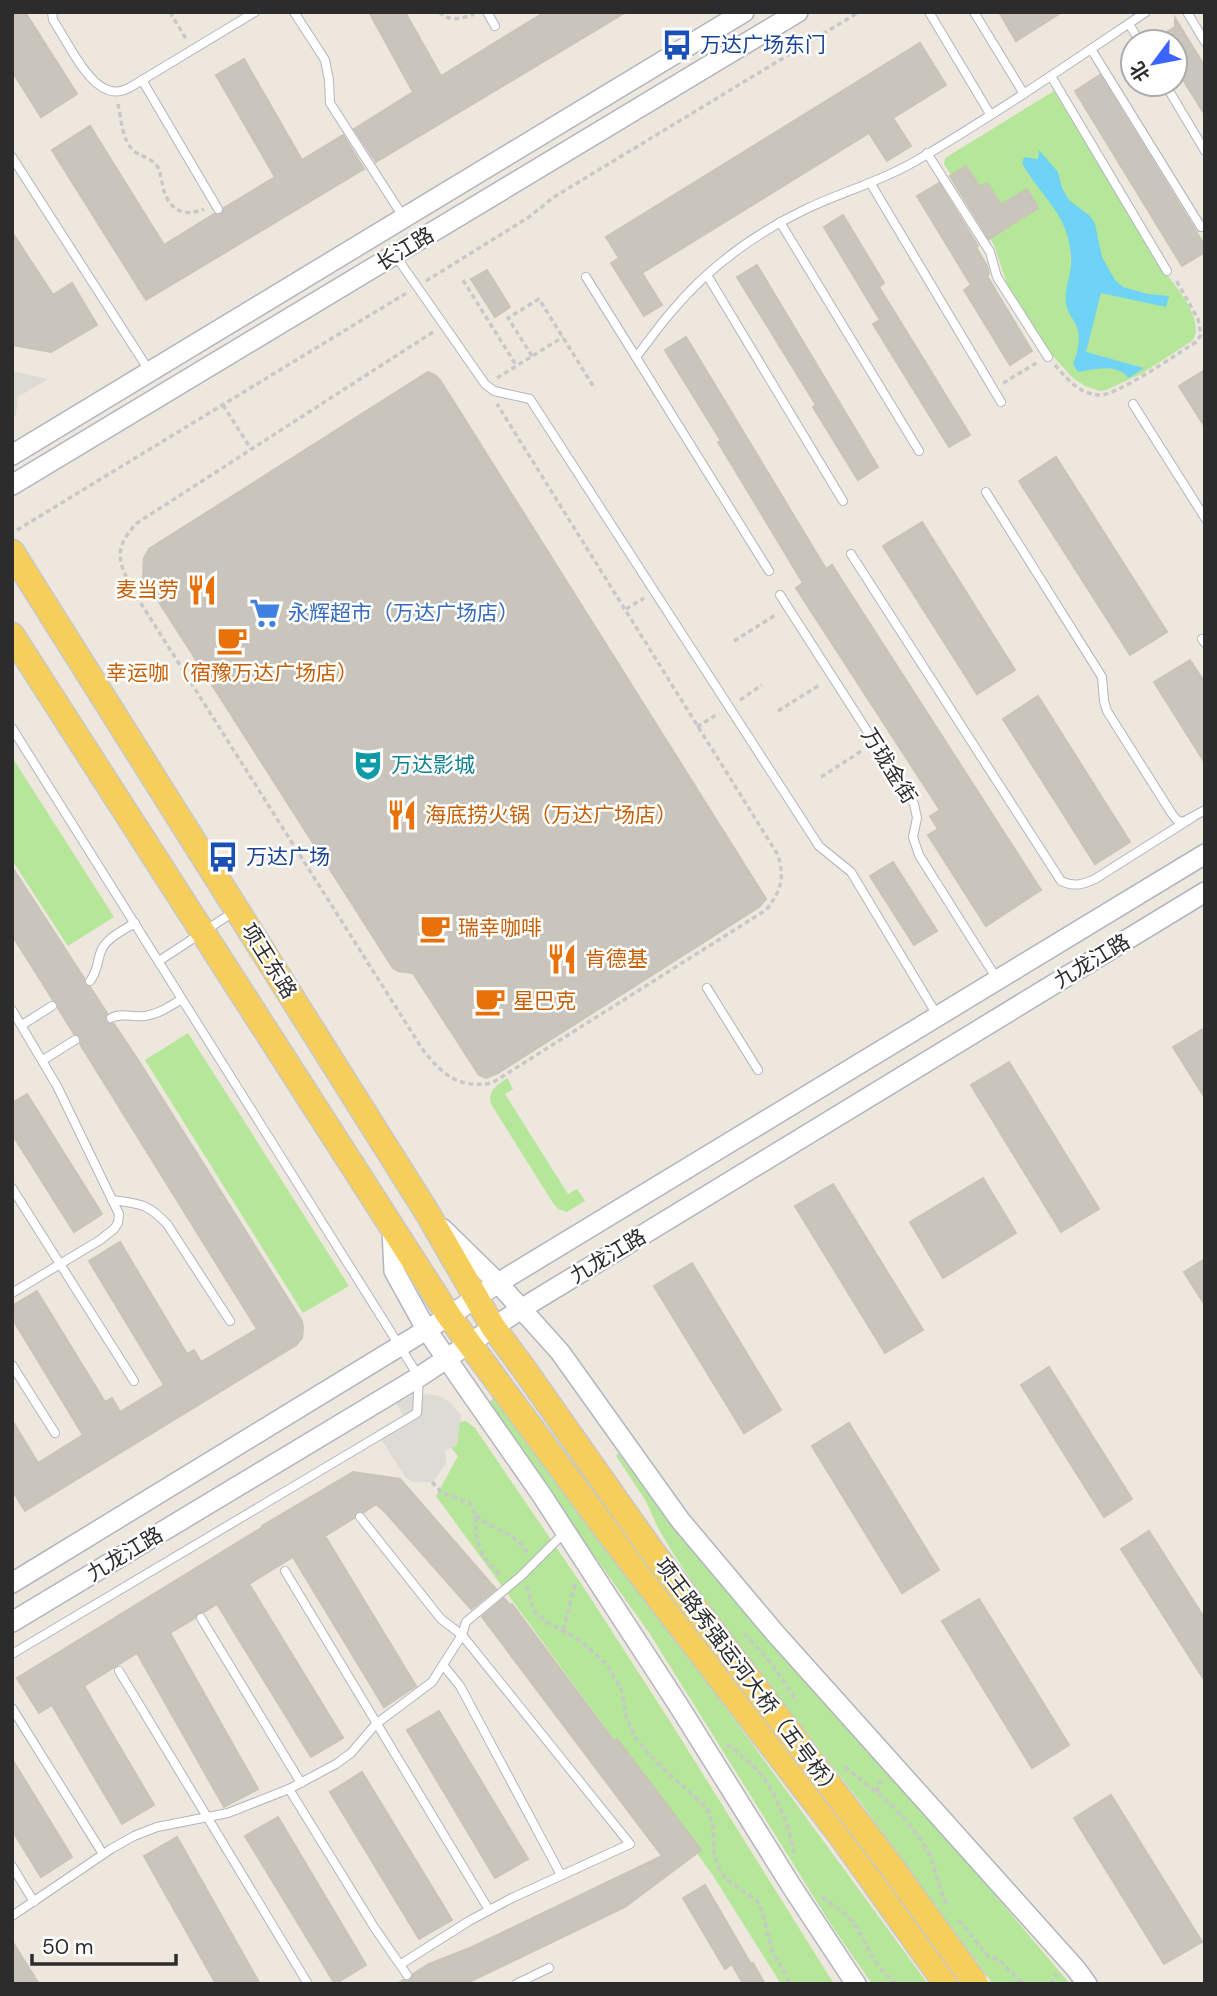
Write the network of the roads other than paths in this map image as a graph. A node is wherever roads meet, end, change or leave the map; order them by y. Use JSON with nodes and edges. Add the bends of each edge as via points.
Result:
{"nodes":[{"id":1,"x":52,"y":12,"type":"edge"},
{"id":2,"x":255,"y":12,"type":"edge"},
{"id":3,"x":294,"y":12,"type":"edge"},
{"id":4,"x":487,"y":12,"type":"edge"},
{"id":5,"x":744,"y":12,"type":"edge"},
{"id":6,"x":798,"y":12,"type":"edge"},
{"id":7,"x":929,"y":12,"type":"edge"},
{"id":8,"x":974,"y":12,"type":"edge"},
{"id":9,"x":1146,"y":12,"type":"edge"},
{"id":10,"x":1187,"y":12,"type":"edge"},
{"id":11,"x":1129,"y":24,"type":"junction"},
{"id":12,"x":495,"y":26,"type":"dead end"},
{"id":13,"x":1131,"y":28,"type":"edge"},
{"id":14,"x":1205,"y":41,"type":"edge"},
{"id":15,"x":1091,"y":49,"type":"junction"},
{"id":16,"x":1051,"y":76,"type":"junction"},
{"id":17,"x":142,"y":80,"type":"junction"},
{"id":18,"x":1024,"y":94,"type":"junction"},
{"id":19,"x":1173,"y":98,"type":"edge"},
{"id":20,"x":990,"y":114,"type":"junction"},
{"id":21,"x":1205,"y":151,"type":"edge"},
{"id":22,"x":927,"y":153,"type":"junction"},
{"id":23,"x":12,"y":157,"type":"edge"},
{"id":24,"x":871,"y":184,"type":"junction"},
{"id":25,"x":217,"y":206,"type":"road end"},
{"id":26,"x":404,"y":218,"type":"junction"},
{"id":27,"x":779,"y":222,"type":"junction"},
{"id":28,"x":1205,"y":225,"type":"edge"},
{"id":29,"x":395,"y":255,"type":"junction"},
{"id":30,"x":1167,"y":271,"type":"road end"},
{"id":31,"x":707,"y":275,"type":"junction"},
{"id":32,"x":586,"y":277,"type":"dead end"},
{"id":33,"x":1048,"y":356,"type":"road end"},
{"id":34,"x":636,"y":357,"type":"junction"},
{"id":35,"x":150,"y":372,"type":"junction"},
{"id":36,"x":1001,"y":402,"type":"dead end"},
{"id":37,"x":1133,"y":404,"type":"dead end"},
{"id":38,"x":919,"y":451,"type":"dead end"},
{"id":39,"x":12,"y":455,"type":"edge"},
{"id":40,"x":12,"y":485,"type":"edge"},
{"id":41,"x":986,"y":492,"type":"dead end"},
{"id":42,"x":843,"y":502,"type":"dead end"},
{"id":43,"x":1205,"y":519,"type":"edge"},
{"id":44,"x":12,"y":552,"type":"edge"},
{"id":45,"x":851,"y":554,"type":"dead end"},
{"id":46,"x":769,"y":572,"type":"dead end"},
{"id":47,"x":780,"y":595,"type":"dead end"},
{"id":48,"x":12,"y":635,"type":"edge"},
{"id":49,"x":12,"y":727,"type":"edge"},
{"id":50,"x":1205,"y":810,"type":"edge"},
{"id":51,"x":1193,"y":817,"type":"junction"},
{"id":52,"x":1205,"y":853,"type":"edge"},
{"id":53,"x":1205,"y":892,"type":"edge"},
{"id":54,"x":237,"y":910,"type":"junction"},
{"id":55,"x":135,"y":923,"type":"junction"},
{"id":56,"x":202,"y":932,"type":"junction"},
{"id":57,"x":159,"y":961,"type":"junction"},
{"id":58,"x":997,"y":979,"type":"junction"},
{"id":59,"x":90,"y":981,"type":"dead end"},
{"id":60,"x":707,"y":988,"type":"dead end"},
{"id":61,"x":182,"y":999,"type":"junction"},
{"id":62,"x":52,"y":1006,"type":"dead end"},
{"id":63,"x":12,"y":1010,"type":"edge"},
{"id":64,"x":937,"y":1016,"type":"junction"},
{"id":65,"x":111,"y":1018,"type":"dead end"},
{"id":66,"x":22,"y":1026,"type":"junction"},
{"id":67,"x":75,"y":1040,"type":"dead end"},
{"id":68,"x":43,"y":1060,"type":"junction"},
{"id":69,"x":758,"y":1070,"type":"dead end"},
{"id":70,"x":12,"y":1188,"type":"edge"},
{"id":71,"x":112,"y":1200,"type":"junction"},
{"id":72,"x":428,"y":1214,"type":"junction"},
{"id":73,"x":392,"y":1229,"type":"junction"},
{"id":74,"x":61,"y":1263,"type":"junction"},
{"id":75,"x":498,"y":1283,"type":"junction"},
{"id":76,"x":12,"y":1293,"type":"edge"},
{"id":77,"x":476,"y":1298,"type":"junction"},
{"id":78,"x":521,"y":1309,"type":"junction"},
{"id":79,"x":449,"y":1316,"type":"junction"},
{"id":80,"x":230,"y":1321,"type":"dead end"},
{"id":81,"x":493,"y":1327,"type":"junction"},
{"id":82,"x":426,"y":1329,"type":"junction"},
{"id":83,"x":469,"y":1344,"type":"junction"},
{"id":84,"x":400,"y":1346,"type":"junction"},
{"id":85,"x":446,"y":1359,"type":"junction"},
{"id":86,"x":12,"y":1364,"type":"edge"},
{"id":87,"x":524,"y":1369,"type":"joint"},
{"id":88,"x":419,"y":1377,"type":"junction"},
{"id":89,"x":134,"y":1381,"type":"dead end"},
{"id":90,"x":498,"y":1384,"type":"joint"},
{"id":91,"x":55,"y":1433,"type":"dead end"},
{"id":92,"x":360,"y":1517,"type":"dead end"},
{"id":93,"x":565,"y":1532,"type":"junction"},
{"id":94,"x":285,"y":1571,"type":"dead end"},
{"id":95,"x":12,"y":1583,"type":"edge"},
{"id":96,"x":201,"y":1618,"type":"dead end"},
{"id":97,"x":12,"y":1622,"type":"edge"},
{"id":98,"x":462,"y":1634,"type":"junction"},
{"id":99,"x":12,"y":1654,"type":"edge"},
{"id":100,"x":443,"y":1665,"type":"junction"},
{"id":101,"x":119,"y":1671,"type":"dead end"},
{"id":102,"x":12,"y":1708,"type":"edge"},
{"id":103,"x":376,"y":1724,"type":"junction"},
{"id":104,"x":301,"y":1783,"type":"junction"},
{"id":105,"x":289,"y":1789,"type":"junction"},
{"id":106,"x":207,"y":1818,"type":"junction"},
{"id":107,"x":103,"y":1854,"type":"junction"},
{"id":108,"x":12,"y":1866,"type":"edge"},
{"id":109,"x":561,"y":1875,"type":"junction"},
{"id":110,"x":34,"y":1902,"type":"junction"},
{"id":111,"x":489,"y":1910,"type":"junction"},
{"id":112,"x":12,"y":1916,"type":"edge"},
{"id":113,"x":401,"y":1964,"type":"junction"},
{"id":114,"x":549,"y":1968,"type":"dead end"},
{"id":115,"x":407,"y":1975,"type":"dead end"},
{"id":116,"x":308,"y":1984,"type":"edge"},
{"id":117,"x":516,"y":1984,"type":"edge"},
{"id":118,"x":856,"y":1984,"type":"edge"},
{"id":119,"x":946,"y":1984,"type":"edge"},
{"id":120,"x":976,"y":1984,"type":"edge"},
{"id":121,"x":1087,"y":1984,"type":"edge"}],
"edges":[{"from":1,"to":17,"type":"lane","via":[[91,79],[115,92]]},
{"from":2,"to":17,"type":"lane"},
{"from":3,"to":26,"type":"lane","via":[[325,60],[330,103]]},
{"from":4,"to":12,"type":"lane"},
{"from":5,"to":26,"type":"street","name":"长江路"},
{"from":6,"to":29,"type":"street","name":"长江路"},
{"from":7,"to":20,"type":"lane"},
{"from":8,"to":18,"type":"lane"},
{"from":9,"to":11,"type":"lane"},
{"from":10,"to":14,"type":"lane"},
{"from":11,"to":13,"type":"lane"},
{"from":11,"to":15,"type":"lane"},
{"from":15,"to":16,"type":"lane"},
{"from":15,"to":28,"type":"lane","via":[[1201,227]]},
{"from":16,"to":18,"type":"lane"},
{"from":16,"to":30,"type":"lane"},
{"from":17,"to":25,"type":"lane"},
{"from":18,"to":20,"type":"lane"},
{"from":19,"to":21,"type":"lane"},
{"from":20,"to":22,"type":"lane"},
{"from":22,"to":24,"type":"lane"},
{"from":22,"to":33,"type":"lane"},
{"from":23,"to":35,"type":"lane"},
{"from":24,"to":27,"type":"lane"},
{"from":24,"to":36,"type":"lane"},
{"from":26,"to":35,"type":"street","name":"长江路"},
{"from":27,"to":31,"type":"lane"},
{"from":27,"to":38,"type":"lane"},
{"from":29,"to":40,"type":"street","name":"长江路"},
{"from":29,"to":64,"type":"lane","via":[[485,384],[494,391],[530,399],[819,846],[851,872]]},
{"from":31,"to":34,"type":"lane"},
{"from":31,"to":42,"type":"lane"},
{"from":32,"to":34,"type":"lane"},
{"from":34,"to":46,"type":"lane"},
{"from":35,"to":39,"type":"street","name":"长江路"},
{"from":37,"to":43,"type":"lane"},
{"from":41,"to":51,"type":"lane","via":[[1102,677],[1107,711],[1172,814],[1183,822]]},
{"from":44,"to":54,"type":"main road","name":"项王东路"},
{"from":45,"to":51,"type":"lane","via":[[1061,881],[1077,886],[1095,879]]},
{"from":47,"to":58,"type":"lane","name":"万珑金街","via":[[916,807],[913,837],[919,855]]},
{"from":48,"to":56,"type":"main road","name":"项王东路"},
{"from":49,"to":55,"type":"lane"},
{"from":50,"to":51,"type":"lane"},
{"from":52,"to":58,"type":"street","name":"九龙江路"},
{"from":53,"to":78,"type":"street","name":"九龙江路"},
{"from":54,"to":56,"type":"lane"},
{"from":54,"to":72,"type":"main road","name":"项王东路"},
{"from":55,"to":57,"type":"lane"},
{"from":55,"to":59,"type":"lane","via":[[101,950]]},
{"from":56,"to":57,"type":"lane"},
{"from":56,"to":73,"type":"main road","name":"项王东路"},
{"from":57,"to":61,"type":"lane"},
{"from":58,"to":64,"type":"street","name":"九龙江路"},
{"from":60,"to":69,"type":"lane"},
{"from":61,"to":65,"type":"lane","via":[[157,1014]]},
{"from":61,"to":84,"type":"lane"},
{"from":62,"to":66,"type":"lane"},
{"from":63,"to":66,"type":"lane"},
{"from":64,"to":75,"type":"street","name":"九龙江路"},
{"from":66,"to":68,"type":"lane"},
{"from":67,"to":68,"type":"lane"},
{"from":68,"to":71,"type":"lane"},
{"from":70,"to":74,"type":"lane"},
{"from":71,"to":74,"type":"lane","via":[[119,1214],[114,1229]]},
{"from":71,"to":80,"type":"lane","via":[[143,1205],[167,1224]]},
{"from":72,"to":75,"type":"street"},
{"from":72,"to":77,"type":"main road","name":"项王东路"},
{"from":73,"to":79,"type":"main road","name":"项王东路"},
{"from":73,"to":82,"type":"street","via":[[394,1271]]},
{"from":74,"to":76,"type":"lane"},
{"from":74,"to":89,"type":"lane"},
{"from":75,"to":77,"type":"street","name":"九龙江路"},
{"from":75,"to":78,"type":"street"},
{"from":77,"to":79,"type":"street","name":"九龙江路"},
{"from":77,"to":81,"type":"main road","name":"项王东路"},
{"from":78,"to":81,"type":"street","name":"九龙江路"},
{"from":78,"to":121,"type":"street","via":[[560,1352],[680,1520]]},
{"from":79,"to":82,"type":"street","name":"九龙江路"},
{"from":79,"to":83,"type":"main road","name":"项王东路"},
{"from":81,"to":83,"type":"street","name":"九龙江路"},
{"from":81,"to":87,"type":"main road","name":"项王东路"},
{"from":82,"to":84,"type":"street","name":"九龙江路"},
{"from":82,"to":85,"type":"street"},
{"from":83,"to":85,"type":"street","name":"九龙江路"},
{"from":83,"to":90,"type":"main road","name":"项王东路"},
{"from":84,"to":88,"type":"lane"},
{"from":84,"to":95,"type":"street","name":"九龙江路"},
{"from":85,"to":88,"type":"street","name":"九龙江路"},
{"from":85,"to":93,"type":"street"},
{"from":86,"to":91,"type":"lane"},
{"from":87,"to":120,"type":"main road","name":"项王路秀强运河大桥（五号桥）","bridge":true,"via":[[652,1551]]},
{"from":88,"to":97,"type":"street","name":"九龙江路"},
{"from":88,"to":99,"type":"lane","via":[[417,1413]]},
{"from":90,"to":119,"type":"main road","name":"项王路秀强运河大桥（五号桥）","via":[[840,1835]]},
{"from":92,"to":98,"type":"lane","via":[[441,1619]]},
{"from":93,"to":98,"type":"lane","via":[[466,1622]]},
{"from":93,"to":118,"type":"street"},
{"from":94,"to":103,"type":"lane"},
{"from":96,"to":104,"type":"lane"},
{"from":98,"to":100,"type":"lane"},
{"from":98,"to":109,"type":"lane","via":[[630,1844]]},
{"from":100,"to":103,"type":"lane","via":[[432,1682]]},
{"from":100,"to":109,"type":"lane","via":[[460,1686]]},
{"from":101,"to":106,"type":"lane"},
{"from":102,"to":107,"type":"lane"},
{"from":103,"to":104,"type":"lane","via":[[351,1753]]},
{"from":103,"to":111,"type":"lane"},
{"from":104,"to":105,"type":"lane"},
{"from":105,"to":106,"type":"lane"},
{"from":105,"to":113,"type":"lane"},
{"from":106,"to":107,"type":"lane","via":[[157,1827]]},
{"from":106,"to":116,"type":"lane"},
{"from":107,"to":110,"type":"lane"},
{"from":108,"to":110,"type":"lane"},
{"from":109,"to":111,"type":"lane"},
{"from":110,"to":112,"type":"lane"},
{"from":111,"to":113,"type":"lane"},
{"from":113,"to":115,"type":"lane"},
{"from":114,"to":117,"type":"lane"}]}
